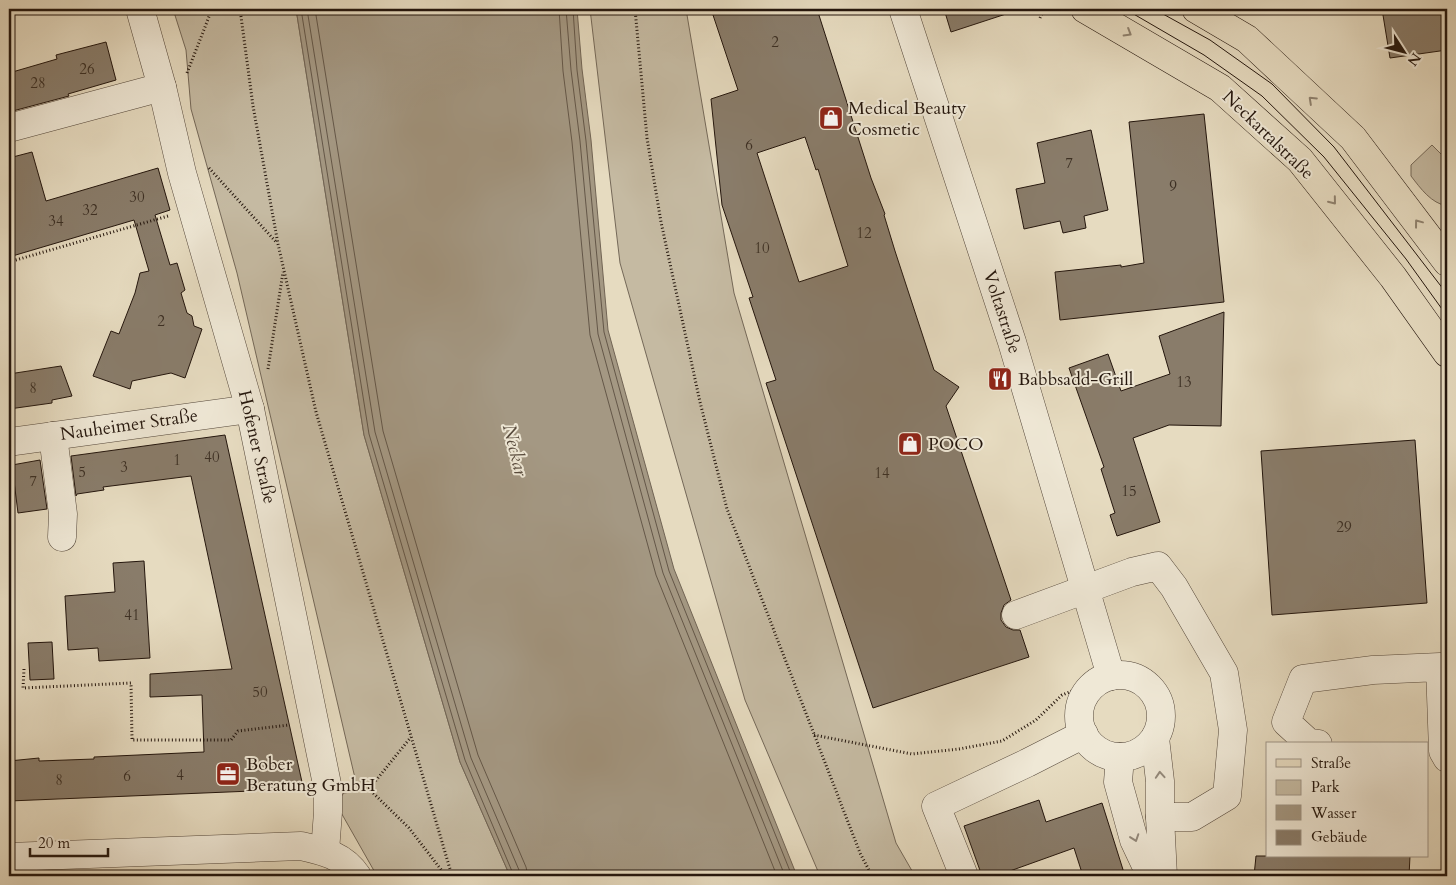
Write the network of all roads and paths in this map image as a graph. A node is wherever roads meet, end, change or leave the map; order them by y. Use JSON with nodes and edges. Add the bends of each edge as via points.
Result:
{"nodes":[{"id":1,"x":140,"y":9,"type":"edge"},
{"id":2,"x":212,"y":9,"type":"edge"},
{"id":3,"x":240,"y":9,"type":"edge"},
{"id":4,"x":635,"y":9,"type":"edge"},
{"id":5,"x":903,"y":9,"type":"edge"},
{"id":6,"x":1044,"y":9,"type":"edge"},
{"id":7,"x":1085,"y":9,"type":"edge"},
{"id":8,"x":1196,"y":9,"type":"edge"},
{"id":9,"x":1040,"y":18,"type":"dead end"},
{"id":10,"x":163,"y":89,"type":"junction"},
{"id":11,"x":9,"y":128,"type":"edge"},
{"id":12,"x":182,"y":173,"type":"junction"},
{"id":13,"x":193,"y":209,"type":"junction"},
{"id":14,"x":278,"y":244,"type":"junction"},
{"id":15,"x":9,"y":262,"type":"edge"},
{"id":16,"x":1447,"y":262,"type":"edge"},
{"id":17,"x":283,"y":269,"type":"junction"},
{"id":18,"x":1447,"y":353,"type":"edge"},
{"id":19,"x":250,"y":409,"type":"junction"},
{"id":20,"x":53,"y":436,"type":"junction"},
{"id":21,"x":9,"y":442,"type":"edge"},
{"id":22,"x":62,"y":537,"type":"dead end"},
{"id":23,"x":1085,"y":590,"type":"junction"},
{"id":24,"x":1016,"y":615,"type":"dead end"},
{"id":25,"x":24,"y":669,"type":"dead end"},
{"id":26,"x":1102,"y":681,"type":"junction"},
{"id":27,"x":314,"y":722,"type":"junction"},
{"id":28,"x":1084,"y":734,"type":"junction"},
{"id":29,"x":814,"y":735,"type":"junction"},
{"id":30,"x":411,"y":737,"type":"junction"},
{"id":31,"x":1156,"y":738,"type":"junction"},
{"id":32,"x":1308,"y":742,"type":"edge"},
{"id":33,"x":1439,"y":753,"type":"edge"},
{"id":34,"x":1120,"y":757,"type":"junction"},
{"id":35,"x":1160,"y":818,"type":"junction"},
{"id":36,"x":325,"y":851,"type":"junction"},
{"id":37,"x":9,"y":857,"type":"edge"},
{"id":38,"x":357,"y":876,"type":"edge"},
{"id":39,"x":446,"y":876,"type":"edge"},
{"id":40,"x":452,"y":876,"type":"edge"},
{"id":41,"x":872,"y":876,"type":"edge"},
{"id":42,"x":964,"y":876,"type":"edge"},
{"id":43,"x":1151,"y":876,"type":"edge"},
{"id":44,"x":1162,"y":876,"type":"edge"}],
"edges":[{"from":1,"to":10,"type":"street","name":"Hofener Straße"},
{"from":2,"to":10,"type":"path","via":[[183,84]]},
{"from":3,"to":14,"type":"path","via":[[253,106]]},
{"from":4,"to":29,"type":"path","via":[[647,138],[661,222],[700,402],[727,510]]},
{"from":5,"to":23,"type":"street","name":"Voltastraße","via":[[1012,342]]},
{"from":6,"to":9,"type":"path"},
{"from":7,"to":18,"type":"main road","name":"Neckartalstraße","one_way":true,"via":[[1220,88],[1300,160],[1393,277]]},
{"from":16,"to":8,"type":"main road","one_way":true,"via":[[1353,138],[1247,39]]},
{"from":10,"to":11,"type":"street"},
{"from":10,"to":12,"type":"street","name":"Hofener Straße"},
{"from":12,"to":13,"type":"street","name":"Hofener Straße"},
{"from":12,"to":14,"type":"path","via":[[205,166],[212,171]]},
{"from":13,"to":15,"type":"path"},
{"from":13,"to":19,"type":"street","name":"Hofener Straße"},
{"from":14,"to":17,"type":"path"},
{"from":17,"to":19,"type":"path","via":[[268,370]]},
{"from":17,"to":30,"type":"path","via":[[316,412]]},
{"from":19,"to":20,"type":"street","name":"Nauheimer Straße"},
{"from":19,"to":27,"type":"street","name":"Hofener Straße"},
{"from":20,"to":21,"type":"street","name":"Nauheimer Straße"},
{"from":20,"to":22,"type":"street","via":[[63,514]]},
{"from":23,"to":24,"type":"street"},
{"from":23,"to":26,"type":"street","name":"Voltastraße"},
{"from":23,"to":35,"type":"street","via":[[1158,566],[1174,586],[1224,673],[1234,730],[1227,796],[1192,817]]},
{"from":25,"to":27,"type":"path","via":[[23,688],[131,683],[132,740],[231,740],[238,731]]},
{"from":26,"to":28,"type":"street","via":[[1081,703],[1079,722]]},
{"from":26,"to":29,"type":"path","via":[[1062,695],[1036,720],[1002,741],[912,754]]},
{"from":26,"to":31,"type":"street","via":[[1123,675],[1145,683],[1157,698],[1161,718]]},
{"from":27,"to":36,"type":"street","name":"Hofener Straße","via":[[328,789]]},
{"from":28,"to":34,"type":"street","via":[[1088,742],[1103,754]]},
{"from":28,"to":42,"type":"street","via":[[936,806]]},
{"from":29,"to":41,"type":"path"},
{"from":30,"to":39,"type":"path","via":[[368,789],[408,828]]},
{"from":30,"to":40,"type":"path"},
{"from":31,"to":34,"type":"street","via":[[1141,752]]},
{"from":35,"to":31,"type":"street","one_way":true},
{"from":32,"to":33,"type":"street","via":[[1286,722],[1303,679],[1373,670],[1440,667]]},
{"from":34,"to":43,"type":"street","one_way":true,"via":[[1118,782],[1134,840]]},
{"from":35,"to":44,"type":"street"},
{"from":36,"to":37,"type":"street","via":[[301,846]]},
{"from":36,"to":38,"type":"street","via":[[339,858]]}]}
